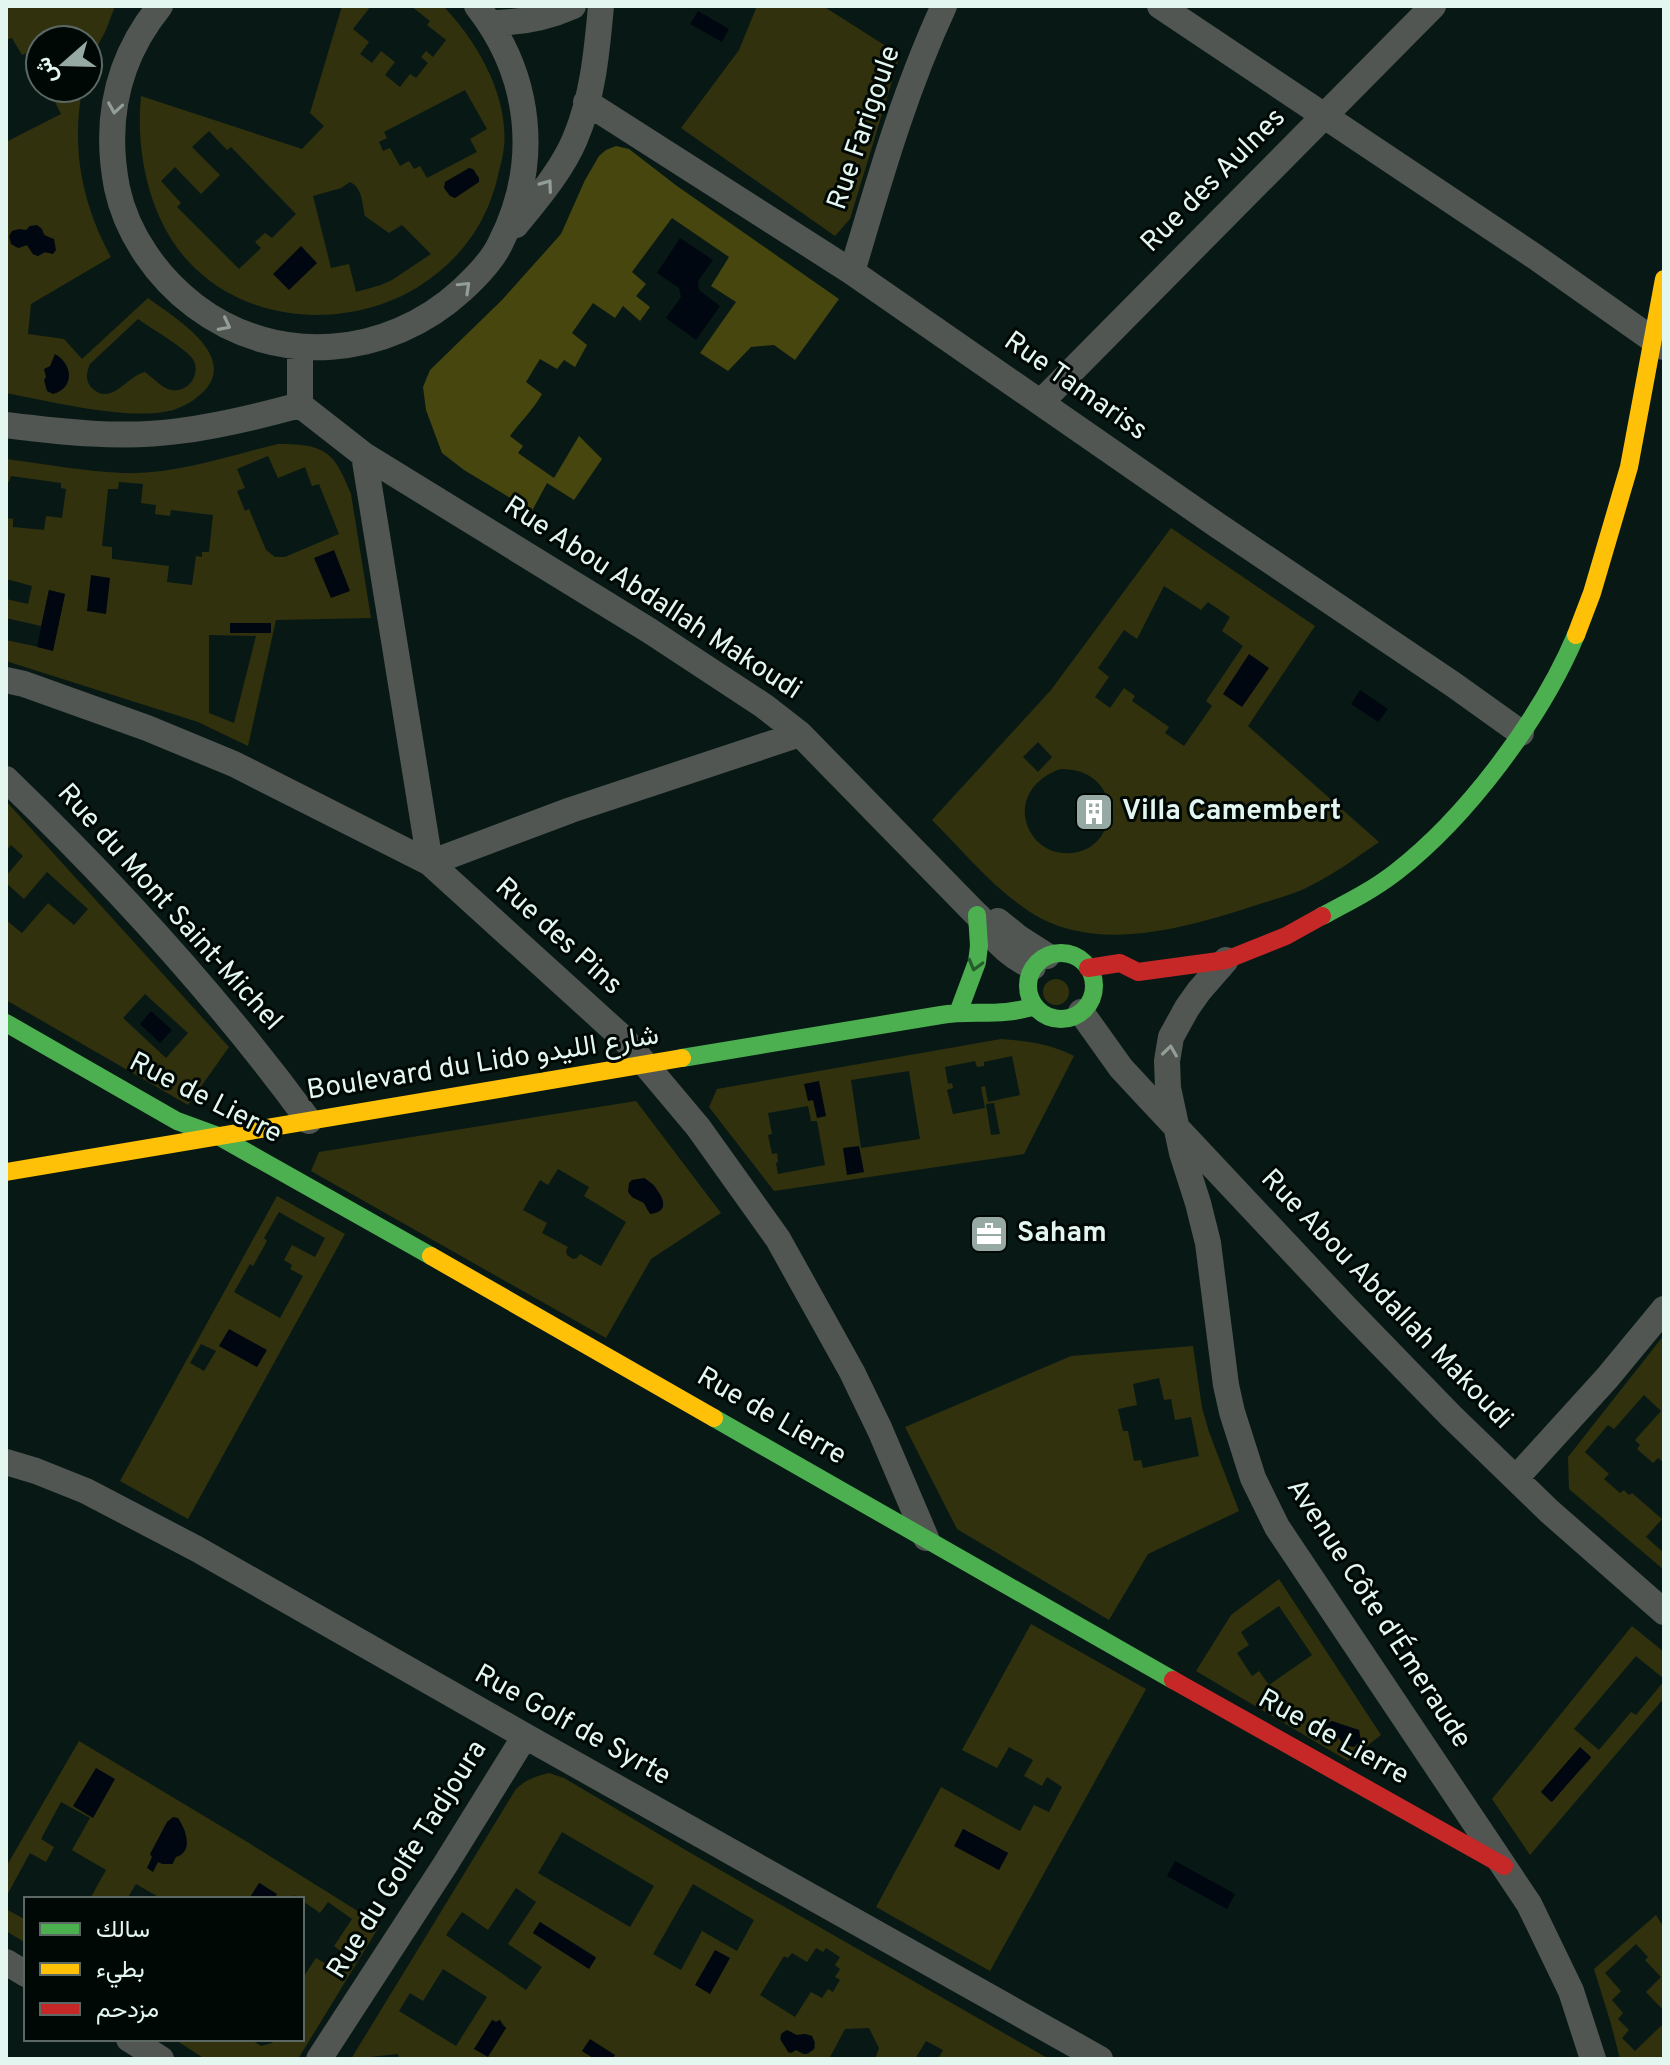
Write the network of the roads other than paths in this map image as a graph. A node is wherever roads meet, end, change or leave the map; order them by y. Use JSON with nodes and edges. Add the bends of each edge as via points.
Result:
{"nodes":[{"id":1,"x":573,"y":6,"type":"edge"},
{"id":2,"x":601,"y":6,"type":"edge"},
{"id":3,"x":944,"y":6,"type":"edge"},
{"id":4,"x":1160,"y":6,"type":"edge"},
{"id":5,"x":1433,"y":6,"type":"edge"},
{"id":6,"x":154,"y":10,"type":"edge"},
{"id":7,"x":483,"y":14,"type":"edge"},
{"id":8,"x":586,"y":102,"type":"junction"},
{"id":9,"x":1323,"y":115,"type":"junction"},
{"id":10,"x":499,"y":247,"type":"junction"},
{"id":11,"x":852,"y":272,"type":"junction"},
{"id":12,"x":1664,"y":279,"type":"edge"},
{"id":13,"x":1659,"y":344,"type":"edge"},
{"id":14,"x":300,"y":347,"type":"junction"},
{"id":15,"x":1041,"y":402,"type":"junction"},
{"id":16,"x":300,"y":405,"type":"junction"},
{"id":17,"x":6,"y":425,"type":"edge"},
{"id":18,"x":364,"y":455,"type":"junction"},
{"id":19,"x":6,"y":680,"type":"edge"},
{"id":20,"x":1521,"y":733,"type":"junction"},
{"id":21,"x":800,"y":734,"type":"junction"},
{"id":22,"x":6,"y":779,"type":"edge"},
{"id":23,"x":430,"y":863,"type":"junction"},
{"id":24,"x":980,"y":917,"type":"junction"},
{"id":25,"x":1226,"y":960,"type":"junction"},
{"id":26,"x":1088,"y":968,"type":"junction"},
{"id":27,"x":1138,"y":972,"type":"junction"},
{"id":28,"x":1024,"y":978,"type":"junction"},
{"id":29,"x":1087,"y":1001,"type":"junction"},
{"id":30,"x":1034,"y":1006,"type":"junction"},
{"id":31,"x":964,"y":1012,"type":"junction"},
{"id":32,"x":6,"y":1023,"type":"edge"},
{"id":33,"x":647,"y":1065,"type":"junction"},
{"id":34,"x":309,"y":1121,"type":"junction"},
{"id":35,"x":1178,"y":1128,"type":"junction"},
{"id":36,"x":218,"y":1136,"type":"junction"},
{"id":37,"x":6,"y":1172,"type":"edge"},
{"id":38,"x":1664,"y":1309,"type":"edge"},
{"id":39,"x":6,"y":1462,"type":"edge"},
{"id":40,"x":1516,"y":1478,"type":"junction"},
{"id":41,"x":926,"y":1538,"type":"junction"},
{"id":42,"x":1664,"y":1612,"type":"edge"},
{"id":43,"x":525,"y":1736,"type":"junction"},
{"id":44,"x":1504,"y":1866,"type":"junction"},
{"id":45,"x":6,"y":1962,"type":"edge"},
{"id":46,"x":24,"y":1973,"type":"edge"},
{"id":47,"x":132,"y":2041,"type":"edge"},
{"id":48,"x":161,"y":2059,"type":"edge"},
{"id":49,"x":319,"y":2059,"type":"edge"},
{"id":50,"x":1100,"y":2059,"type":"edge"},
{"id":51,"x":1593,"y":2059,"type":"edge"}],
"edges":[{"from":1,"to":7,"type":"street","via":[[524,21]]},
{"from":2,"to":8,"type":"street"},
{"from":3,"to":11,"type":"street","name":"Rue Farigoule","via":[[908,90]]},
{"from":4,"to":9,"type":"street"},
{"from":5,"to":9,"type":"street","name":"Rue des Aulnes"},
{"from":6,"to":14,"type":"street","one_way":true,"via":[[130,54],[114,104],[113,165],[129,223],[161,275],[207,315],[262,340]]},
{"from":7,"to":10,"type":"street","via":[[516,77],[526,136],[519,195]]},
{"from":10,"to":8,"type":"street","one_way":true,"via":[[559,168]]},
{"from":8,"to":11,"type":"street","name":"Rue Tamariss"},
{"from":9,"to":13,"type":"street"},
{"from":9,"to":15,"type":"street","name":"Rue des Aulnes"},
{"from":14,"to":10,"type":"street","one_way":true,"via":[[363,343],[411,327],[444,307]]},
{"from":11,"to":15,"type":"street","name":"Rue Tamariss"},
{"from":12,"to":13,"type":"main road"},
{"from":13,"to":20,"type":"main road","via":[[1592,593],[1552,683]]},
{"from":14,"to":16,"type":"street"},
{"from":15,"to":20,"type":"street","name":"Rue Tamariss"},
{"from":16,"to":17,"type":"street","via":[[178,432],[116,434]]},
{"from":16,"to":18,"type":"street","name":"Rue Abou Abdallah Makoudi"},
{"from":18,"to":21,"type":"street","name":"Rue Abou Abdallah Makoudi","via":[[662,638]]},
{"from":18,"to":23,"type":"street"},
{"from":19,"to":23,"type":"street","name":"Rue des Pins","via":[[234,764]]},
{"from":20,"to":25,"type":"main road","via":[[1469,802],[1396,872],[1323,918]]},
{"from":21,"to":23,"type":"street"},
{"from":21,"to":24,"type":"street","name":"Rue Abou Abdallah Makoudi"},
{"from":22,"to":34,"type":"street","name":"Rue du Mont Saint-Michel","via":[[157,933]]},
{"from":23,"to":33,"type":"street","name":"Rue des Pins"},
{"from":24,"to":28,"type":"street","name":"Rue Abou Abdallah Makoudi","via":[[996,920],[1019,938]]},
{"from":24,"to":31,"type":"main road","one_way":true,"via":[[977,962]]},
{"from":25,"to":27,"type":"main road"},
{"from":35,"to":25,"type":"street","name":"Avenue Côte d'Émeraude","one_way":true,"via":[[1168,1088],[1171,1037]]},
{"from":26,"to":27,"type":"main road","via":[[1120,963]]},
{"from":26,"to":28,"type":"main road","via":[[1074,956],[1056,953]]},
{"from":26,"to":29,"type":"main road","via":[[1092,977]]},
{"from":27,"to":29,"type":"main road","via":[[1120,987]]},
{"from":28,"to":30,"type":"main road"},
{"from":28,"to":31,"type":"main road","name":"Boulevard du Lido شارع الليدو"},
{"from":29,"to":30,"type":"main road","via":[[1072,1017],[1062,1019]]},
{"from":29,"to":35,"type":"street","name":"Rue Abou Abdallah Makoudi","via":[[1121,1068]]},
{"from":30,"to":31,"type":"main road","name":"Boulevard du Lido شارع الليدو","via":[[1006,1014]]},
{"from":31,"to":33,"type":"main road","name":"Boulevard du Lido شارع الليدو"},
{"from":32,"to":36,"type":"main road","name":"Rue de Lierre","via":[[177,1121]]},
{"from":33,"to":34,"type":"main road","name":"Boulevard du Lido شارع الليدو"},
{"from":33,"to":41,"type":"street","name":"Rue des Pins","via":[[778,1239],[852,1372]]},
{"from":34,"to":36,"type":"main road","name":"Boulevard du Lido شارع الليدو"},
{"from":35,"to":40,"type":"street","name":"Rue Abou Abdallah Makoudi","via":[[1357,1320]]},
{"from":35,"to":44,"type":"street","name":"Avenue Côte d'Émeraude","via":[[1208,1243],[1226,1385],[1253,1478],[1277,1527]]},
{"from":36,"to":37,"type":"main road","name":"Boulevard du Lido شارع الليدو"},
{"from":36,"to":41,"type":"main road","name":"Rue de Lierre"},
{"from":38,"to":40,"type":"street"},
{"from":39,"to":43,"type":"street","name":"Rue Golf de Syrte","via":[[121,1508]]},
{"from":40,"to":42,"type":"street","name":"Rue Abou Abdallah Makoudi"},
{"from":41,"to":44,"type":"main road","name":"Rue de Lierre"},
{"from":43,"to":49,"type":"street","name":"Rue du Golfe Tadjoura"},
{"from":43,"to":50,"type":"street","name":"Rue Golf de Syrte"},
{"from":44,"to":51,"type":"street","name":"Avenue Côte d'Émeraude","via":[[1558,1962]]},
{"from":45,"to":46,"type":"street"},
{"from":47,"to":48,"type":"street"}]}
